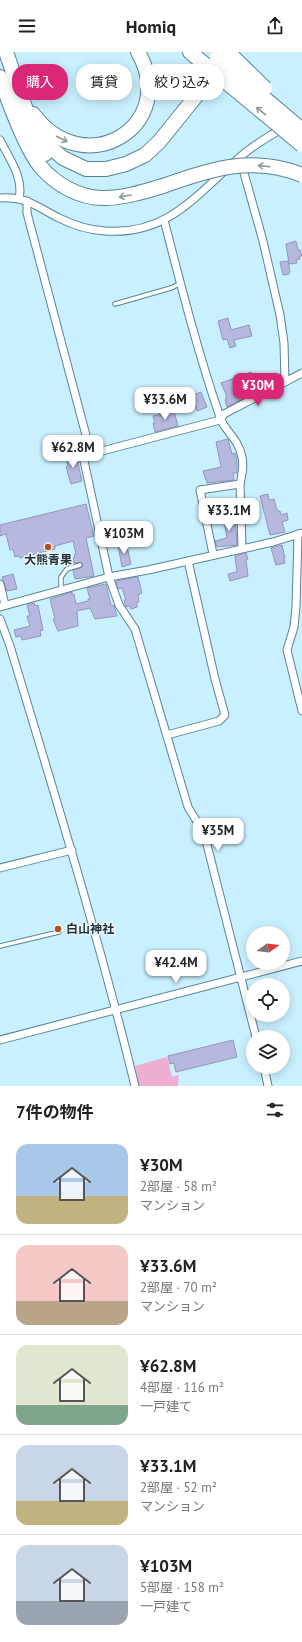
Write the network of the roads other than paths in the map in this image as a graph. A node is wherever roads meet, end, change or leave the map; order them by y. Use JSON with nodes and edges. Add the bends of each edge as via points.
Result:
{"nodes":[{"id":1,"x":6,"y":52,"type":"edge"},
{"id":2,"x":138,"y":52,"type":"edge"},
{"id":3,"x":190,"y":52,"type":"edge"},
{"id":4,"x":231,"y":52,"type":"edge"},
{"id":5,"x":242,"y":52,"type":"edge"},
{"id":6,"x":215,"y":57,"type":"edge"},
{"id":7,"x":12,"y":69,"type":"edge"},
{"id":8,"x":0,"y":77,"type":"edge"},
{"id":9,"x":23,"y":100,"type":"edge"},
{"id":10,"x":24,"y":100,"type":"edge"},
{"id":11,"x":302,"y":119,"type":"edge"},
{"id":12,"x":302,"y":124,"type":"edge"},
{"id":13,"x":19,"y":125,"type":"junction"},
{"id":14,"x":302,"y":130,"type":"edge"},
{"id":15,"x":0,"y":140,"type":"edge"},
{"id":16,"x":302,"y":145,"type":"edge"},
{"id":17,"x":244,"y":154,"type":"junction"},
{"id":18,"x":302,"y":175,"type":"edge"},
{"id":19,"x":0,"y":198,"type":"edge"},
{"id":20,"x":19,"y":198,"type":"junction"},
{"id":21,"x":27,"y":201,"type":"junction"},
{"id":22,"x":164,"y":220,"type":"junction"},
{"id":23,"x":181,"y":283,"type":"junction"},
{"id":24,"x":115,"y":304,"type":"dead end"},
{"id":25,"x":302,"y":373,"type":"edge"},
{"id":26,"x":285,"y":382,"type":"junction"},
{"id":27,"x":220,"y":420,"type":"junction"},
{"id":28,"x":91,"y":454,"type":"junction"},
{"id":29,"x":240,"y":484,"type":"junction"},
{"id":30,"x":300,"y":533,"type":"edge"},
{"id":31,"x":242,"y":548,"type":"junction"},
{"id":32,"x":213,"y":554,"type":"junction"},
{"id":33,"x":188,"y":561,"type":"junction"},
{"id":34,"x":80,"y":565,"type":"dead end"},
{"id":35,"x":109,"y":577,"type":"junction"},
{"id":36,"x":0,"y":584,"type":"edge"},
{"id":37,"x":60,"y":590,"type":"junction"},
{"id":38,"x":3,"y":606,"type":"edge"},
{"id":39,"x":0,"y":619,"type":"edge"},
{"id":40,"x":298,"y":682,"type":"edge"},
{"id":41,"x":302,"y":712,"type":"edge"},
{"id":42,"x":167,"y":736,"type":"junction"},
{"id":43,"x":72,"y":850,"type":"junction"},
{"id":44,"x":0,"y":868,"type":"edge"},
{"id":45,"x":59,"y":932,"type":"dead end"},
{"id":46,"x":0,"y":946,"type":"edge"},
{"id":47,"x":302,"y":961,"type":"edge"},
{"id":48,"x":241,"y":977,"type":"junction"},
{"id":49,"x":116,"y":1010,"type":"junction"},
{"id":50,"x":254,"y":1030,"type":"edge"},
{"id":51,"x":0,"y":1040,"type":"edge"},
{"id":52,"x":265,"y":1074,"type":"edge"},
{"id":53,"x":135,"y":1086,"type":"edge"},
{"id":54,"x":268,"y":1086,"type":"edge"}],
"edges":[{"from":1,"to":7,"type":"highway"},
{"from":10,"to":2,"type":"highway","one_way":true,"via":[[37,119],[53,134],[64,140],[86,146],[109,143],[120,138],[138,120],[148,97],[146,72]]},
{"from":3,"to":6,"type":"highway"},
{"from":4,"to":9,"type":"highway","via":[[159,142],[145,155],[126,164],[106,169],[86,169],[63,158],[44,142],[32,127]]},
{"from":5,"to":13,"type":"highway","via":[[174,137],[156,155],[132,171],[111,177],[87,176],[64,167],[31,142]]},
{"from":6,"to":12,"type":"highway","bridge":true},
{"from":6,"to":14,"type":"highway","bridge":true},
{"from":16,"to":6,"type":"highway","one_way":true,"bridge":true},
{"from":8,"to":13,"type":"highway"},
{"from":11,"to":17,"type":"street","via":[[260,142]]},
{"from":18,"to":13,"type":"highway","one_way":true,"bridge":true,"via":[[278,168],[239,165],[197,174],[120,198],[85,196],[50,177],[39,165]]},
{"from":15,"to":20,"type":"street","via":[[18,177],[21,190]]},
{"from":17,"to":22,"type":"street","via":[[191,202]]},
{"from":17,"to":26,"type":"street","via":[[244,173],[280,315]]},
{"from":19,"to":20,"type":"street"},
{"from":20,"to":21,"type":"street"},
{"from":21,"to":22,"type":"street","via":[[70,223],[94,230],[132,230]]},
{"from":21,"to":28,"type":"street","via":[[29,220]]},
{"from":22,"to":23,"type":"street"},
{"from":23,"to":24,"type":"lane"},
{"from":23,"to":27,"type":"street"},
{"from":25,"to":26,"type":"street"},
{"from":26,"to":27,"type":"street","via":[[224,414]]},
{"from":27,"to":28,"type":"street"},
{"from":27,"to":29,"type":"street","via":[[239,447],[243,467]]},
{"from":28,"to":35,"type":"street","via":[[83,456]]},
{"from":29,"to":31,"type":"street"},
{"from":29,"to":32,"type":"street","via":[[200,490]]},
{"from":30,"to":31,"type":"street"},
{"from":30,"to":40,"type":"street","via":[[294,627],[287,650]]},
{"from":31,"to":32,"type":"street"},
{"from":32,"to":33,"type":"street"},
{"from":33,"to":35,"type":"street"},
{"from":33,"to":42,"type":"street","via":[[225,715],[219,721]]},
{"from":34,"to":37,"type":"lane","via":[[67,569],[61,577]]},
{"from":35,"to":37,"type":"street"},
{"from":35,"to":42,"type":"street","via":[[119,605],[136,629]]},
{"from":36,"to":38,"type":"street"},
{"from":37,"to":38,"type":"street"},
{"from":39,"to":43,"type":"street"},
{"from":40,"to":41,"type":"street"},
{"from":42,"to":48,"type":"street","via":[[188,806],[204,833]]},
{"from":43,"to":44,"type":"street"},
{"from":43,"to":49,"type":"street"},
{"from":45,"to":46,"type":"lane"},
{"from":47,"to":48,"type":"street"},
{"from":48,"to":49,"type":"street"},
{"from":48,"to":50,"type":"street"},
{"from":49,"to":51,"type":"street"},
{"from":49,"to":53,"type":"street"},
{"from":52,"to":54,"type":"street"}]}
